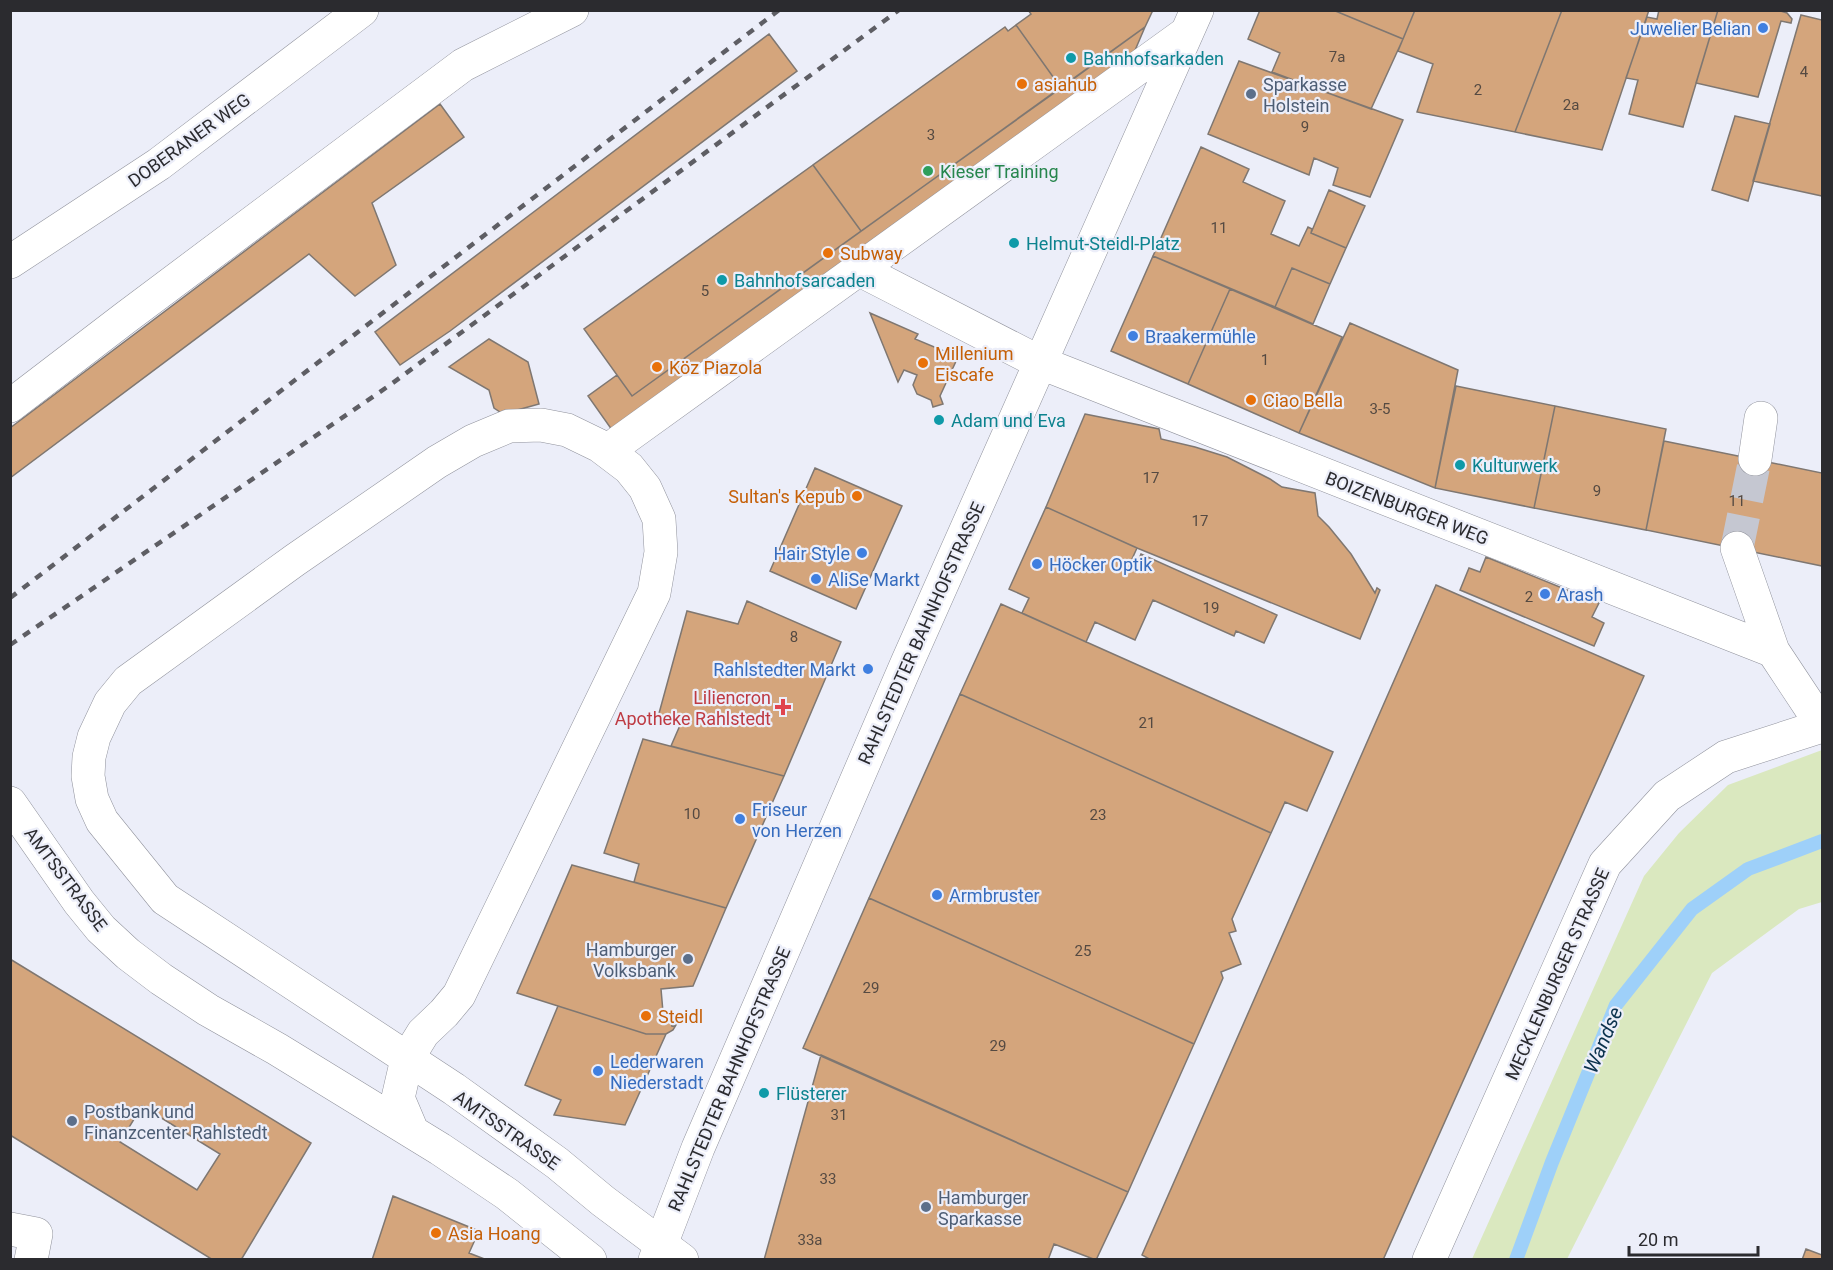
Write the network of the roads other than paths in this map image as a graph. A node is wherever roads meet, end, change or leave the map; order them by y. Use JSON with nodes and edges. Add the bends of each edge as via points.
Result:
{"nodes":[{"id":1,"x":362,"y":10,"type":"edge"},
{"id":2,"x":572,"y":10,"type":"edge"},
{"id":3,"x":1191,"y":22,"type":"edge"},
{"id":4,"x":10,"y":262,"type":"edge"},
{"id":5,"x":858,"y":269,"type":"junction"},
{"id":6,"x":1041,"y":363,"type":"junction"},
{"id":7,"x":10,"y":406,"type":"edge"},
{"id":8,"x":1761,"y":418,"type":"dead end"},
{"id":9,"x":618,"y":443,"type":"dead end"},
{"id":10,"x":1755,"y":459,"type":"tunnel mouth"},
{"id":11,"x":1737,"y":548,"type":"tunnel mouth"},
{"id":12,"x":1773,"y":651,"type":"junction"},
{"id":13,"x":1822,"y":726,"type":"edge"},
{"id":14,"x":10,"y":803,"type":"edge"},
{"id":15,"x":277,"y":1049,"type":"junction"},
{"id":16,"x":407,"y":1059,"type":"junction"},
{"id":17,"x":454,"y":1089,"type":"junction"},
{"id":18,"x":398,"y":1098,"type":"junction"},
{"id":19,"x":412,"y":1131,"type":"junction"},
{"id":20,"x":10,"y":1229,"type":"edge"},
{"id":21,"x":666,"y":1255,"type":"edge"},
{"id":22,"x":31,"y":1260,"type":"edge"},
{"id":23,"x":590,"y":1260,"type":"edge"},
{"id":24,"x":1429,"y":1260,"type":"edge"}],
"edges":[{"from":1,"to":4,"type":"street","name":"DOBERANER WEG","via":[[159,164]]},
{"from":2,"to":7,"type":"street","via":[[463,65]]},
{"from":3,"to":5,"type":"street"},
{"from":3,"to":6,"type":"street","name":"RAHLSTEDTER BAHNHOFSTRASSE"},
{"from":5,"to":6,"type":"street"},
{"from":5,"to":9,"type":"street"},
{"from":6,"to":12,"type":"street","name":"BOIZENBURGER WEG"},
{"from":6,"to":21,"type":"street","name":"RAHLSTEDTER BAHNHOFSTRASSE","via":[[907,663],[677,1200]]},
{"from":8,"to":10,"type":"street"},
{"from":11,"to":12,"type":"street"},
{"from":12,"to":13,"type":"street"},
{"from":13,"to":24,"type":"street","name":"MECKLENBURGER STRASSE","via":[[1726,757],[1668,796],[1605,864]]},
{"from":14,"to":15,"type":"street","name":"AMTSSTRASSE","via":[[79,902],[128,954],[208,1010]]},
{"from":15,"to":18,"type":"street","name":"AMTSSTRASSE"},
{"from":15,"to":19,"type":"street","name":"AMTSSTRASSE"},
{"from":16,"to":16,"type":"street","via":[[165,899],[102,821],[92,799],[88,776],[94,737],[110,703],[128,681],[437,462],[509,426],[541,425],[567,430],[600,446],[629,468],[645,488],[659,519],[661,552],[654,593],[459,995],[423,1033]]},
{"from":16,"to":17,"type":"street"},
{"from":16,"to":18,"type":"street"},
{"from":17,"to":18,"type":"street","name":"AMTSSTRASSE"},
{"from":17,"to":21,"type":"street","name":"AMTSSTRASSE","via":[[557,1163]]},
{"from":18,"to":19,"type":"street"},
{"from":19,"to":23,"type":"street","name":"AMTSSTRASSE","via":[[507,1194]]},
{"from":20,"to":22,"type":"street","via":[[36,1234]]}]}
